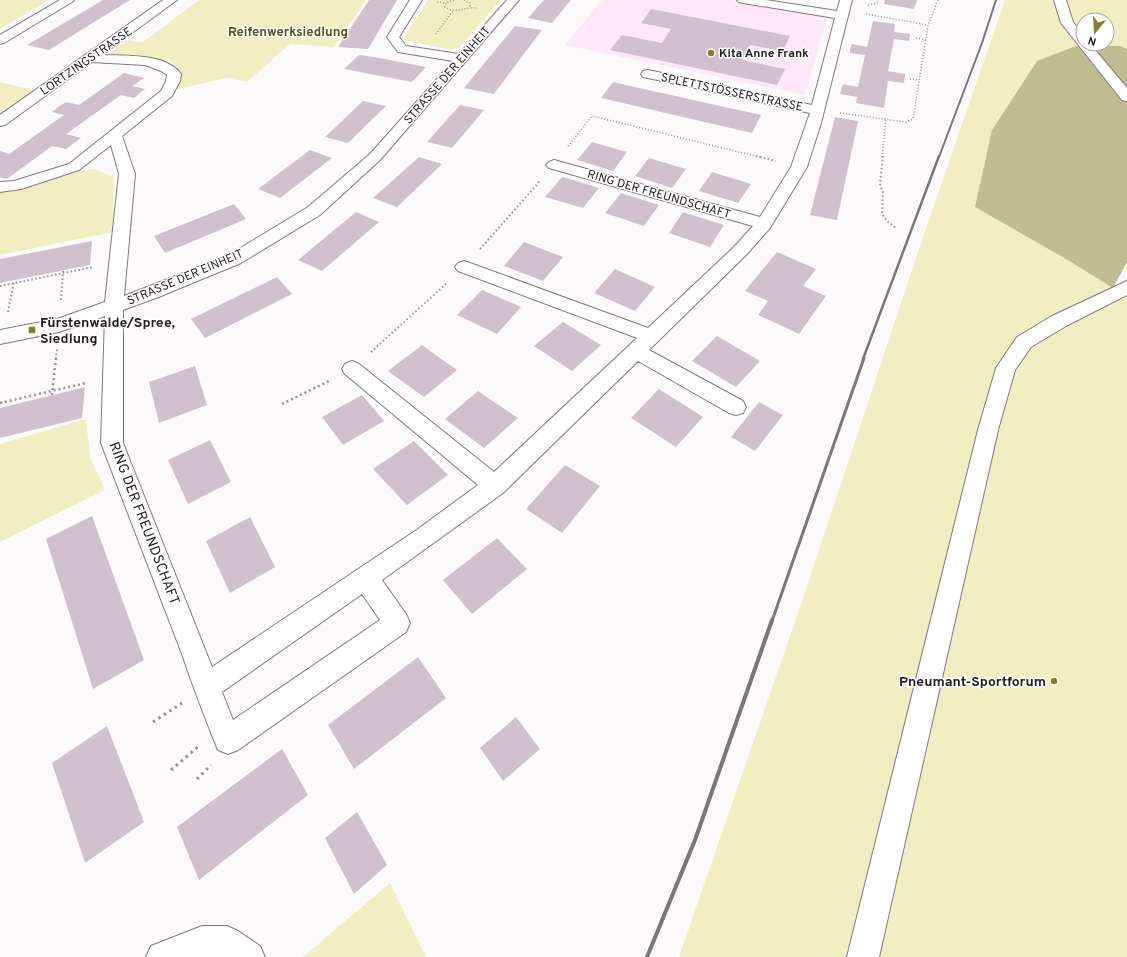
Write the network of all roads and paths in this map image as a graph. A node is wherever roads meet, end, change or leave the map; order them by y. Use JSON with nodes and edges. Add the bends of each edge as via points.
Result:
{"nodes":[{"id":1,"x":68,"y":0,"type":"edge"},
{"id":2,"x":171,"y":0,"type":"edge"},
{"id":3,"x":416,"y":0,"type":"edge"},
{"id":4,"x":454,"y":0,"type":"edge"},
{"id":5,"x":464,"y":0,"type":"edge"},
{"id":6,"x":513,"y":0,"type":"edge"},
{"id":7,"x":744,"y":0,"type":"edge"},
{"id":8,"x":938,"y":0,"type":"edge"},
{"id":9,"x":1060,"y":0,"type":"edge"},
{"id":10,"x":844,"y":8,"type":"edge"},
{"id":11,"x":928,"y":25,"type":"junction"},
{"id":12,"x":1075,"y":34,"type":"edge"},
{"id":13,"x":916,"y":38,"type":"dead end"},
{"id":14,"x":0,"y":40,"type":"edge"},
{"id":15,"x":926,"y":40,"type":"junction"},
{"id":16,"x":1090,"y":52,"type":"edge"},
{"id":17,"x":90,"y":58,"type":"junction"},
{"id":18,"x":461,"y":58,"type":"junction"},
{"id":19,"x":648,"y":74,"type":"dead end"},
{"id":20,"x":910,"y":79,"type":"dead end"},
{"id":21,"x":919,"y":80,"type":"junction"},
{"id":22,"x":1127,"y":97,"type":"edge"},
{"id":23,"x":817,"y":110,"type":"junction"},
{"id":24,"x":886,"y":118,"type":"junction"},
{"id":25,"x":0,"y":122,"type":"edge"},
{"id":26,"x":115,"y":135,"type":"junction"},
{"id":27,"x":554,"y":165,"type":"junction"},
{"id":28,"x":799,"y":167,"type":"junction"},
{"id":29,"x":0,"y":187,"type":"edge"},
{"id":30,"x":764,"y":224,"type":"junction"},
{"id":31,"x":896,"y":228,"type":"dead end"},
{"id":32,"x":119,"y":262,"type":"junction"},
{"id":33,"x":464,"y":266,"type":"junction"},
{"id":34,"x":13,"y":282,"type":"junction"},
{"id":35,"x":0,"y":286,"type":"edge"},
{"id":36,"x":1127,"y":287,"type":"edge"},
{"id":37,"x":114,"y":306,"type":"junction"},
{"id":38,"x":59,"y":325,"type":"junction"},
{"id":39,"x":2,"y":337,"type":"edge"},
{"id":40,"x":644,"y":343,"type":"junction"},
{"id":41,"x":352,"y":369,"type":"junction"},
{"id":42,"x":114,"y":376,"type":"junction"},
{"id":43,"x":52,"y":390,"type":"junction"},
{"id":44,"x":52,"y":395,"type":"dead end"},
{"id":45,"x":0,"y":403,"type":"edge"},
{"id":46,"x":282,"y":404,"type":"dead end"},
{"id":47,"x":736,"y":407,"type":"dead end"},
{"id":48,"x":495,"y":486,"type":"junction"},
{"id":49,"x":365,"y":577,"type":"junction"},
{"id":50,"x":206,"y":687,"type":"junction"},
{"id":51,"x":153,"y":722,"type":"dead end"},
{"id":52,"x":162,"y":957,"type":"edge"},
{"id":53,"x":249,"y":957,"type":"edge"},
{"id":54,"x":862,"y":957,"type":"edge"}],
"edges":[{"from":1,"to":14,"type":"street"},
{"from":2,"to":17,"type":"street","name":"LORTZINGSTRASSE"},
{"from":3,"to":18,"type":"street","via":[[393,37],[402,49]]},
{"from":4,"to":5,"type":"path","via":[[446,3],[446,9],[458,11],[468,8],[470,3]]},
{"from":6,"to":18,"type":"street","name":"STRASSE DER EINHEIT"},
{"from":7,"to":10,"type":"street"},
{"from":8,"to":11,"type":"path"},
{"from":9,"to":12,"type":"street","via":[[1067,23]]},
{"from":10,"to":11,"type":"path"},
{"from":10,"to":23,"type":"street"},
{"from":11,"to":15,"type":"path"},
{"from":13,"to":15,"type":"path"},
{"from":15,"to":21,"type":"path"},
{"from":16,"to":22,"type":"street"},
{"from":17,"to":25,"type":"street","name":"LORTZINGSTRASSE"},
{"from":17,"to":26,"type":"street","via":[[156,63],[174,74],[167,93]]},
{"from":18,"to":37,"type":"street","name":"STRASSE DER EINHEIT","via":[[375,157],[314,211],[235,259]]},
{"from":19,"to":23,"type":"street","name":"SPLETTSTÖSSERSTRASSE"},
{"from":20,"to":21,"type":"path"},
{"from":21,"to":24,"type":"path","via":[[913,119],[906,122]]},
{"from":23,"to":24,"type":"path"},
{"from":23,"to":28,"type":"street"},
{"from":24,"to":31,"type":"path","via":[[880,184],[883,193],[882,214]]},
{"from":26,"to":29,"type":"street","via":[[74,167],[15,186]]},
{"from":26,"to":32,"type":"street","name":"RING DER FREUNDSCHAFT","via":[[127,174]]},
{"from":27,"to":28,"type":"path","via":[[592,116]]},
{"from":27,"to":30,"type":"street","name":"RING DER FREUNDSCHAFT"},
{"from":27,"to":33,"type":"path"},
{"from":28,"to":30,"type":"street"},
{"from":30,"to":40,"type":"street","via":[[740,251]]},
{"from":32,"to":34,"type":"path"},
{"from":32,"to":37,"type":"street","name":"RING DER FREUNDSCHAFT"},
{"from":33,"to":40,"type":"street"},
{"from":33,"to":41,"type":"path"},
{"from":34,"to":35,"type":"path"},
{"from":34,"to":39,"type":"path"},
{"from":36,"to":54,"type":"street","via":[[1059,321],[1024,342],[1006,368],[986,437]]},
{"from":37,"to":38,"type":"street","name":"STRASSE DER EINHEIT"},
{"from":37,"to":42,"type":"street","name":"RING DER FREUNDSCHAFT"},
{"from":38,"to":39,"type":"street","name":"STRASSE DER EINHEIT"},
{"from":38,"to":43,"type":"path"},
{"from":40,"to":47,"type":"street"},
{"from":40,"to":48,"type":"street"},
{"from":41,"to":46,"type":"path"},
{"from":41,"to":48,"type":"street"},
{"from":42,"to":43,"type":"path"},
{"from":42,"to":50,"type":"street","name":"RING DER FREUNDSCHAFT","via":[[112,443]]},
{"from":43,"to":44,"type":"path"},
{"from":43,"to":45,"type":"path"},
{"from":48,"to":49,"type":"street"},
{"from":49,"to":50,"type":"street"},
{"from":49,"to":50,"type":"street","name":"RING DER FREUNDSCHAFT","via":[[396,623],[228,740]]},
{"from":50,"to":51,"type":"path"},
{"from":52,"to":53,"type":"street","via":[[202,942],[227,942]]}]}
